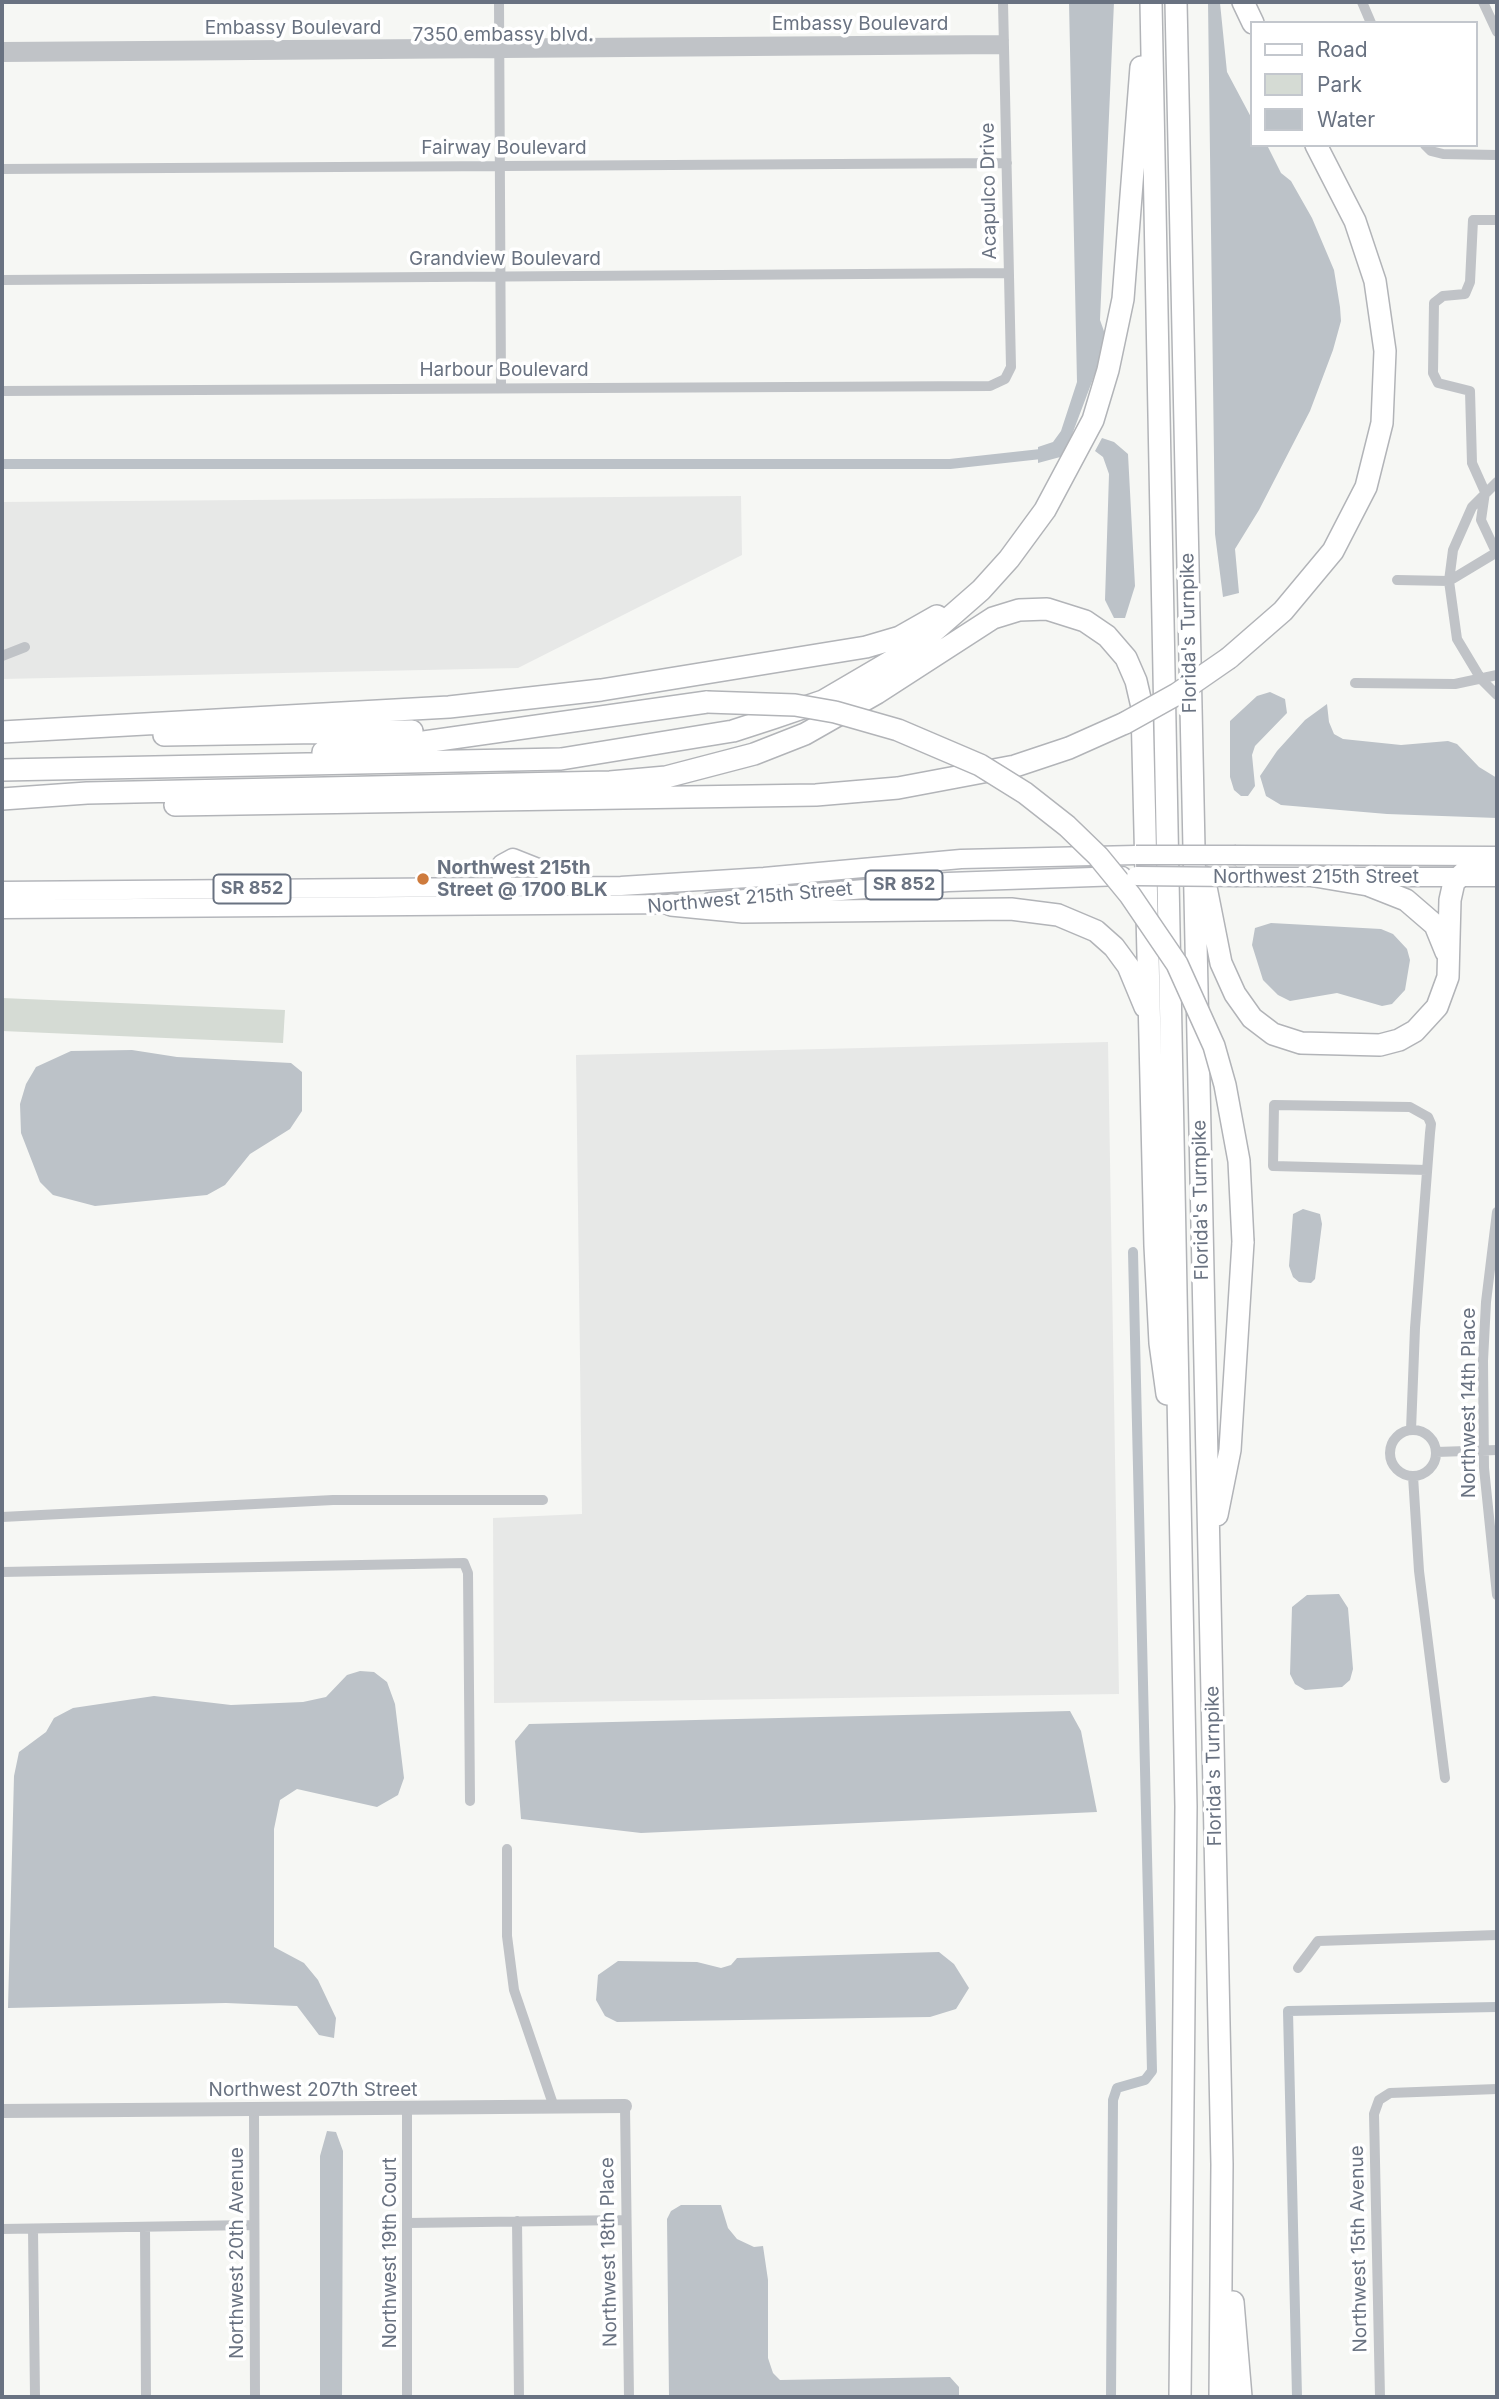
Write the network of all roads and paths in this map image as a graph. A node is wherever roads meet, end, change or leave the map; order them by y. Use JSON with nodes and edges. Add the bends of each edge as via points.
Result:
{"nodes":[{"id":1,"x":499,"y":2,"type":"edge"},
{"id":2,"x":1003,"y":2,"type":"edge"},
{"id":3,"x":1149,"y":2,"type":"edge"},
{"id":4,"x":1176,"y":2,"type":"edge"},
{"id":5,"x":1243,"y":2,"type":"edge"},
{"id":6,"x":1362,"y":2,"type":"edge"},
{"id":7,"x":1483,"y":2,"type":"edge"},
{"id":8,"x":1252,"y":21,"type":"edge"},
{"id":9,"x":1370,"y":21,"type":"edge"},
{"id":10,"x":1497,"y":32,"type":"edge"},
{"id":11,"x":1004,"y":45,"type":"junction"},
{"id":12,"x":2,"y":47,"type":"edge"},
{"id":13,"x":499,"y":48,"type":"junction"},
{"id":14,"x":2,"y":57,"type":"edge"},
{"id":15,"x":1317,"y":147,"type":"edge"},
{"id":16,"x":1427,"y":147,"type":"edge"},
{"id":17,"x":1497,"y":155,"type":"edge"},
{"id":18,"x":1007,"y":163,"type":"junction"},
{"id":19,"x":500,"y":165,"type":"junction"},
{"id":20,"x":2,"y":169,"type":"edge"},
{"id":21,"x":1497,"y":220,"type":"edge"},
{"id":22,"x":1008,"y":273,"type":"junction"},
{"id":23,"x":499,"y":276,"type":"junction"},
{"id":24,"x":2,"y":280,"type":"edge"},
{"id":25,"x":1005,"y":379,"type":"joint"},
{"id":26,"x":501,"y":387,"type":"junction"},
{"id":27,"x":2,"y":391,"type":"edge"},
{"id":28,"x":1497,"y":482,"type":"edge"},
{"id":29,"x":1059,"y":484,"type":"junction"},
{"id":30,"x":1485,"y":492,"type":"junction"},
{"id":31,"x":1497,"y":552,"type":"edge"},
{"id":32,"x":1397,"y":580,"type":"dead end"},
{"id":33,"x":1449,"y":581,"type":"junction"},
{"id":34,"x":25,"y":647,"type":"dead end"},
{"id":35,"x":2,"y":656,"type":"edge"},
{"id":36,"x":1497,"y":675,"type":"edge"},
{"id":37,"x":1481,"y":679,"type":"junction"},
{"id":38,"x":1355,"y":683,"type":"dead end"},
{"id":39,"x":1497,"y":695,"type":"edge"},
{"id":40,"x":533,"y":725,"type":"junction"},
{"id":41,"x":2,"y":734,"type":"edge"},
{"id":42,"x":172,"y":766,"type":"junction"},
{"id":43,"x":2,"y":770,"type":"edge"},
{"id":44,"x":2,"y":800,"type":"edge"},
{"id":45,"x":2,"y":808,"type":"edge"},
{"id":46,"x":1194,"y":852,"type":"junction"},
{"id":47,"x":1497,"y":856,"type":"edge"},
{"id":48,"x":1497,"y":861,"type":"edge"},
{"id":49,"x":1315,"y":876,"type":"junction"},
{"id":50,"x":1457,"y":877,"type":"junction"},
{"id":51,"x":1497,"y":877,"type":"edge"},
{"id":52,"x":584,"y":886,"type":"junction"},
{"id":53,"x":502,"y":887,"type":"junction"},
{"id":54,"x":2,"y":891,"type":"edge"},
{"id":55,"x":671,"y":905,"type":"junction"},
{"id":56,"x":2,"y":909,"type":"edge"},
{"id":57,"x":1448,"y":959,"type":"junction"},
{"id":58,"x":1150,"y":1022,"type":"junction"},
{"id":59,"x":1427,"y":1170,"type":"junction"},
{"id":60,"x":1497,"y":1212,"type":"edge"},
{"id":61,"x":1412,"y":1430,"type":"junction"},
{"id":62,"x":1484,"y":1450,"type":"junction"},
{"id":63,"x":1497,"y":1450,"type":"edge"},
{"id":64,"x":1436,"y":1452,"type":"junction"},
{"id":65,"x":1413,"y":1476,"type":"junction"},
{"id":66,"x":1180,"y":1481,"type":"junction"},
{"id":67,"x":543,"y":1500,"type":"dead end"},
{"id":68,"x":2,"y":1517,"type":"edge"},
{"id":69,"x":1210,"y":1548,"type":"junction"},
{"id":70,"x":2,"y":1572,"type":"edge"},
{"id":71,"x":1497,"y":1595,"type":"edge"},
{"id":72,"x":1445,"y":1778,"type":"dead end"},
{"id":73,"x":470,"y":1801,"type":"dead end"},
{"id":74,"x":507,"y":1849,"type":"dead end"},
{"id":75,"x":1497,"y":1935,"type":"edge"},
{"id":76,"x":1298,"y":1968,"type":"dead end"},
{"id":77,"x":1497,"y":2089,"type":"edge"},
{"id":78,"x":625,"y":2106,"type":"joint"},
{"id":79,"x":554,"y":2107,"type":"junction"},
{"id":80,"x":254,"y":2109,"type":"junction"},
{"id":81,"x":407,"y":2109,"type":"junction"},
{"id":82,"x":2,"y":2111,"type":"edge"},
{"id":83,"x":1222,"y":2164,"type":"junction"},
{"id":84,"x":626,"y":2220,"type":"junction"},
{"id":85,"x":517,"y":2221,"type":"junction"},
{"id":86,"x":408,"y":2223,"type":"junction"},
{"id":87,"x":252,"y":2225,"type":"junction"},
{"id":88,"x":145,"y":2227,"type":"junction"},
{"id":89,"x":33,"y":2228,"type":"junction"},
{"id":90,"x":2,"y":2229,"type":"edge"},
{"id":91,"x":1180,"y":2395,"type":"edge"},
{"id":92,"x":35,"y":2397,"type":"edge"},
{"id":93,"x":146,"y":2397,"type":"edge"},
{"id":94,"x":255,"y":2397,"type":"edge"},
{"id":95,"x":407,"y":2397,"type":"edge"},
{"id":96,"x":519,"y":2397,"type":"edge"},
{"id":97,"x":629,"y":2397,"type":"edge"},
{"id":98,"x":1220,"y":2397,"type":"edge"},
{"id":99,"x":1241,"y":2397,"type":"edge"},
{"id":100,"x":1380,"y":2397,"type":"edge"}],
"edges":[{"from":1,"to":13,"type":"street"},
{"from":2,"to":11,"type":"street","name":"Acapulco Drive"},
{"from":3,"to":29,"type":"highway","via":[[1123,299],[1093,420]]},
{"from":3,"to":66,"type":"highway","name":"Florida's Turnpike"},
{"from":4,"to":46,"type":"highway","name":"Florida's Turnpike"},
{"from":5,"to":8,"type":"highway"},
{"from":6,"to":9,"type":"street"},
{"from":7,"to":10,"type":"street"},
{"from":11,"to":13,"type":"street","name":"Embassy Boulevard"},
{"from":11,"to":18,"type":"street","name":"Acapulco Drive"},
{"from":12,"to":13,"type":"street","name":"Embassy Boulevard"},
{"from":13,"to":14,"type":"street","name":"7350 embassy blvd."},
{"from":13,"to":19,"type":"street"},
{"from":15,"to":45,"type":"highway","bridge":true,"via":[[1355,221],[1375,281],[1385,351],[1380,432],[1366,487],[1333,551],[1290,604],[1229,658],[1125,723],[1015,766],[898,788],[816,795]]},
{"from":16,"to":17,"type":"street","via":[[1443,155]]},
{"from":18,"to":19,"type":"street","name":"Fairway Boulevard"},
{"from":18,"to":22,"type":"street","name":"Acapulco Drive"},
{"from":19,"to":20,"type":"street","name":"Fairway Boulevard"},
{"from":19,"to":23,"type":"street"},
{"from":21,"to":30,"type":"street","via":[[1473,220],[1470,282],[1465,294],[1443,296],[1434,303],[1433,373],[1438,383],[1470,391],[1472,463]]},
{"from":22,"to":23,"type":"street","name":"Grandview Boulevard"},
{"from":22,"to":25,"type":"street","name":"Acapulco Drive","via":[[1011,366]]},
{"from":23,"to":24,"type":"street","name":"Grandview Boulevard"},
{"from":23,"to":26,"type":"street"},
{"from":25,"to":26,"type":"street","name":"Harbour Boulevard","via":[[990,386]]},
{"from":26,"to":27,"type":"street","name":"Harbour Boulevard"},
{"from":28,"to":30,"type":"street"},
{"from":29,"to":41,"type":"highway","via":[[990,568],[953,604],[900,637],[866,647],[601,690],[449,706]]},
{"from":29,"to":42,"type":"highway","via":[[1009,559],[917,646],[823,701],[773,719],[733,731],[561,760]]},
{"from":30,"to":31,"type":"street","via":[[1481,520]]},
{"from":30,"to":33,"type":"street","via":[[1472,507],[1453,550]]},
{"from":31,"to":33,"type":"street"},
{"from":32,"to":33,"type":"street"},
{"from":33,"to":37,"type":"street","via":[[1457,639]]},
{"from":34,"to":35,"type":"street"},
{"from":36,"to":37,"type":"street"},
{"from":37,"to":38,"type":"street","via":[[1455,684]]},
{"from":37,"to":39,"type":"street"},
{"from":40,"to":41,"type":"highway","via":[[416,731]]},
{"from":40,"to":42,"type":"highway","via":[[424,742],[215,758]]},
{"from":40,"to":69,"type":"highway","bridge":true,"via":[[707,702],[794,705],[835,712],[898,730],[980,765],[1068,826],[1098,856],[1177,964],[1213,1046],[1239,1161],[1243,1242],[1230,1450]]},
{"from":42,"to":43,"type":"highway"},
{"from":44,"to":58,"type":"highway","via":[[86,793],[610,782],[666,776],[732,761],[805,734],[993,618],[1033,609],[1061,612],[1085,621],[1117,646],[1140,694]]},
{"from":46,"to":57,"type":"highway","via":[[1208,885],[1227,979],[1252,1018],[1282,1038],[1307,1044],[1380,1045],[1405,1038],[1422,1026],[1440,1001],[1447,983]]},
{"from":46,"to":69,"type":"highway","name":"Florida's Turnpike"},
{"from":47,"to":52,"type":"main road","name":"Northwest 215th Street","number":"SR 852","bridge":true,"via":[[979,858],[711,881]]},
{"from":48,"to":50,"type":"highway","via":[[1475,865]]},
{"from":49,"to":50,"type":"main road","name":"Northwest 215th Street","number":"SR 852"},
{"from":49,"to":55,"type":"main road","name":"Northwest 215th Street","number":"SR 852","bridge":true,"via":[[948,882]]},
{"from":49,"to":57,"type":"highway","via":[[1368,885],[1406,900],[1435,925]]},
{"from":50,"to":51,"type":"main road","name":"Northwest 215th Street","number":"SR 852"},
{"from":50,"to":57,"type":"highway","via":[[1451,895]]},
{"from":52,"to":53,"type":"main road","name":"Northwest 215th Street","number":"SR 852"},
{"from":52,"to":53,"type":"main road","via":[[513,858],[502,864]]},
{"from":53,"to":54,"type":"main road","name":"Northwest 215th Street","number":"SR 852"},
{"from":55,"to":56,"type":"main road","name":"Northwest 215th Street","number":"SR 852"},
{"from":55,"to":58,"type":"highway","via":[[743,912],[1011,909],[1058,915],[1096,931],[1121,955]]},
{"from":58,"to":66,"type":"highway","via":[[1160,1343]]},
{"from":59,"to":59,"type":"street","via":[[1273,1166],[1274,1105],[1410,1107],[1422,1111],[1431,1124]]},
{"from":59,"to":61,"type":"street"},
{"from":60,"to":62,"type":"street","name":"Northwest 14th Place","via":[[1486,1302]]},
{"from":61,"to":64,"type":"street","via":[[1430,1437]]},
{"from":61,"to":65,"type":"street","via":[[1395,1438],[1390,1453],[1395,1468]]},
{"from":62,"to":63,"type":"street"},
{"from":62,"to":64,"type":"street"},
{"from":62,"to":71,"type":"street","name":"Northwest 14th Place"},
{"from":64,"to":65,"type":"street","via":[[1430,1468]]},
{"from":65,"to":72,"type":"street","via":[[1419,1571]]},
{"from":66,"to":91,"type":"highway","name":"Florida's Turnpike","via":[[1186,1869]]},
{"from":67,"to":68,"type":"street","via":[[333,1500]]},
{"from":69,"to":83,"type":"highway","name":"Florida's Turnpike"},
{"from":70,"to":73,"type":"street","via":[[464,1563],[468,1573]]},
{"from":74,"to":79,"type":"street","via":[[507,1936],[514,1990]]},
{"from":75,"to":76,"type":"street","via":[[1318,1941]]},
{"from":77,"to":100,"type":"street","name":"Northwest 15th Avenue","via":[[1390,2093],[1379,2101],[1374,2114]]},
{"from":78,"to":79,"type":"street","name":"Northwest 207th Street"},
{"from":78,"to":84,"type":"street","name":"Northwest 18th Place"},
{"from":79,"to":81,"type":"street","name":"Northwest 207th Street"},
{"from":80,"to":81,"type":"street","name":"Northwest 207th Street"},
{"from":80,"to":82,"type":"street","name":"Northwest 207th Street"},
{"from":80,"to":87,"type":"street","name":"Northwest 20th Avenue"},
{"from":81,"to":86,"type":"street","name":"Northwest 19th Court"},
{"from":83,"to":98,"type":"highway","name":"Florida's Turnpike"},
{"from":83,"to":99,"type":"highway"},
{"from":84,"to":85,"type":"street"},
{"from":84,"to":97,"type":"street","name":"Northwest 18th Place"},
{"from":85,"to":86,"type":"street"},
{"from":85,"to":96,"type":"street"},
{"from":86,"to":95,"type":"street","name":"Northwest 19th Court"},
{"from":87,"to":88,"type":"street"},
{"from":87,"to":94,"type":"street","name":"Northwest 20th Avenue"},
{"from":88,"to":89,"type":"street"},
{"from":88,"to":93,"type":"street"},
{"from":89,"to":90,"type":"street"},
{"from":89,"to":92,"type":"street"}]}
